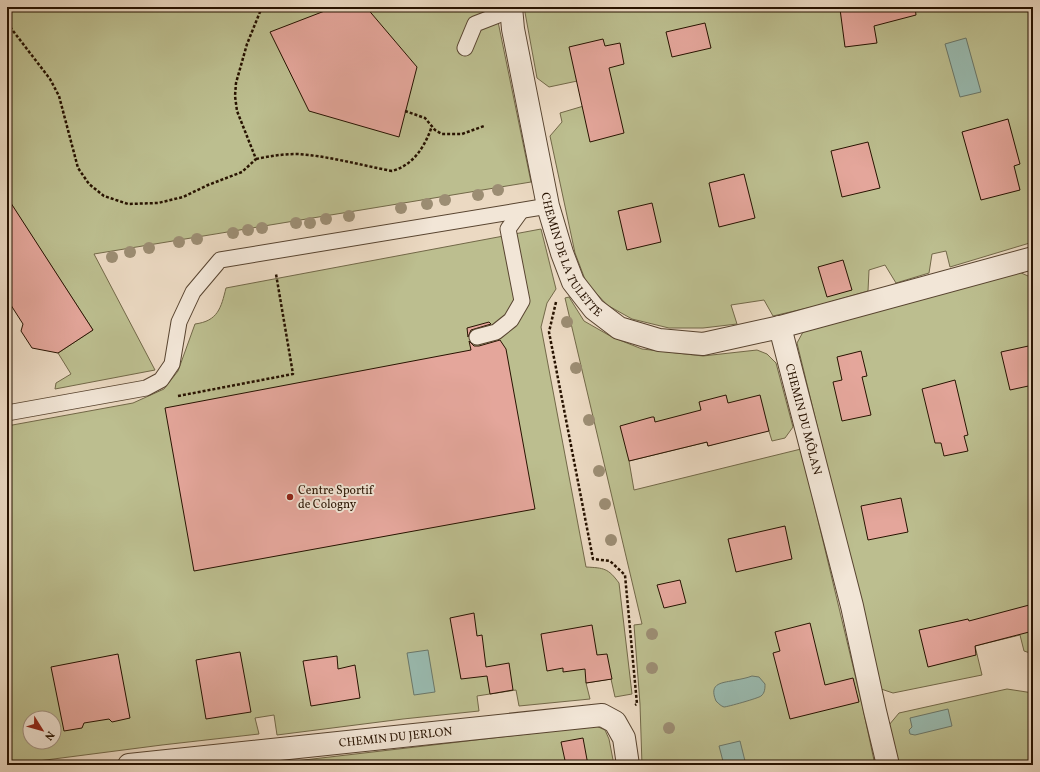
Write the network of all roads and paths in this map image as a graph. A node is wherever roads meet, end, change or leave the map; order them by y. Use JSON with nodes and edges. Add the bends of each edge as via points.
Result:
{"nodes":[{"id":1,"x":262,"y":7,"type":"edge"},
{"id":2,"x":511,"y":9,"type":"edge"},
{"id":3,"x":7,"y":23,"type":"edge"},
{"id":4,"x":465,"y":48,"type":"dead end"},
{"id":5,"x":406,"y":111,"type":"dead end"},
{"id":6,"x":432,"y":126,"type":"junction"},
{"id":7,"x":484,"y":126,"type":"dead end"},
{"id":8,"x":256,"y":159,"type":"junction"},
{"id":9,"x":548,"y":206,"type":"junction"},
{"id":10,"x":521,"y":211,"type":"junction"},
{"id":11,"x":272,"y":252,"type":"junction"},
{"id":12,"x":1033,"y":258,"type":"edge"},
{"id":13,"x":573,"y":282,"type":"junction"},
{"id":14,"x":780,"y":327,"type":"junction"},
{"id":15,"x":477,"y":337,"type":"dead end"},
{"id":16,"x":146,"y":388,"type":"junction"},
{"id":17,"x":7,"y":413,"type":"edge"},
{"id":18,"x":615,"y":722,"type":"junction"},
{"id":19,"x":129,"y":765,"type":"edge"},
{"id":20,"x":628,"y":765,"type":"edge"},
{"id":21,"x":888,"y":765,"type":"edge"}],
"edges":[{"from":1,"to":8,"type":"path","via":[[247,44],[235,96],[236,111]]},
{"from":2,"to":4,"type":"lane","via":[[475,24]]},
{"from":2,"to":9,"type":"street","name":"CHEMIN DE LA TULETTE"},
{"from":3,"to":8,"type":"path","via":[[50,79],[59,96],[78,168],[89,184],[104,196],[128,204],[158,203],[183,197],[242,172]]},
{"from":5,"to":6,"type":"path","via":[[425,118]]},
{"from":6,"to":7,"type":"path","via":[[442,134],[450,135],[462,134]]},
{"from":6,"to":8,"type":"path","via":[[422,149],[402,168],[392,171],[323,156],[296,154]]},
{"from":9,"to":10,"type":"lane"},
{"from":9,"to":13,"type":"street","name":"CHEMIN DE LA TULETTE"},
{"from":10,"to":11,"type":"lane"},
{"from":10,"to":15,"type":"lane","via":[[508,229],[522,301],[511,320],[496,332]]},
{"from":11,"to":16,"type":"lane","via":[[220,260],[193,292],[180,322],[172,364],[161,380]]},
{"from":11,"to":16,"type":"path","via":[[293,374],[154,400]]},
{"from":12,"to":14,"type":"street"},
{"from":13,"to":14,"type":"street","name":"CHEMIN DE LA TULETTE","via":[[594,310],[619,328],[659,340],[703,344]]},
{"from":13,"to":18,"type":"path","via":[[556,301],[549,332],[593,559],[610,561],[625,575],[637,704]]},
{"from":14,"to":21,"type":"street","name":"CHEMIN DU MÔLAN","via":[[852,606]]},
{"from":16,"to":17,"type":"lane"},
{"from":18,"to":19,"type":"street","name":"CHEMIN DU JERLON","via":[[602,715]]},
{"from":18,"to":20,"type":"street","via":[[624,738]]}]}
